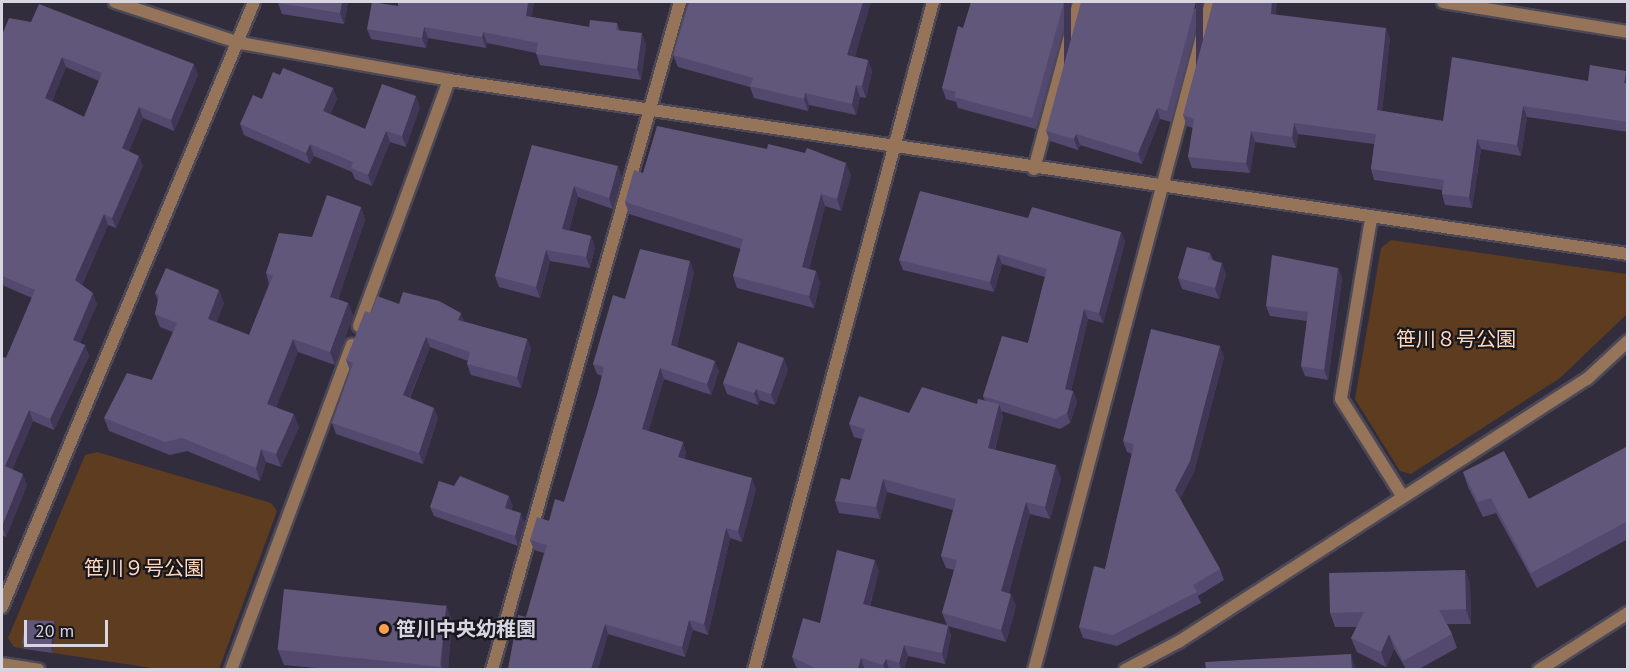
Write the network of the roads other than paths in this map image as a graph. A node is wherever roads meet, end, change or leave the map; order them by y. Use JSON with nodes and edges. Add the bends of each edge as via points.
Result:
{"nodes":[{"id":1,"x":115,"y":2,"type":"edge"},
{"id":2,"x":254,"y":2,"type":"edge"},
{"id":3,"x":680,"y":2,"type":"edge"},
{"id":4,"x":933,"y":2,"type":"edge"},
{"id":5,"x":1079,"y":2,"type":"edge"},
{"id":6,"x":1211,"y":2,"type":"edge"},
{"id":7,"x":1443,"y":2,"type":"edge"},
{"id":8,"x":1628,"y":32,"type":"edge"},
{"id":9,"x":240,"y":43,"type":"junction"},
{"id":10,"x":449,"y":80,"type":"junction"},
{"id":11,"x":649,"y":112,"type":"junction"},
{"id":12,"x":894,"y":147,"type":"junction"},
{"id":13,"x":1034,"y":169,"type":"junction"},
{"id":14,"x":1159,"y":188,"type":"junction"},
{"id":15,"x":1371,"y":219,"type":"junction"},
{"id":16,"x":1628,"y":254,"type":"edge"},
{"id":17,"x":1628,"y":342,"type":"edge"},
{"id":18,"x":1403,"y":498,"type":"junction"},
{"id":19,"x":2,"y":607,"type":"edge"},
{"id":20,"x":1628,"y":614,"type":"edge"},
{"id":21,"x":2,"y":664,"type":"edge"},
{"id":22,"x":39,"y":669,"type":"edge"},
{"id":23,"x":231,"y":669,"type":"edge"},
{"id":24,"x":492,"y":669,"type":"edge"},
{"id":25,"x":754,"y":669,"type":"edge"},
{"id":26,"x":1034,"y":669,"type":"edge"},
{"id":27,"x":1125,"y":669,"type":"edge"},
{"id":28,"x":1539,"y":669,"type":"edge"}],
"edges":[{"from":1,"to":9,"type":"street"},
{"from":2,"to":9,"type":"street"},
{"from":3,"to":11,"type":"street"},
{"from":4,"to":12,"type":"street"},
{"from":5,"to":13,"type":"street"},
{"from":6,"to":14,"type":"street"},
{"from":7,"to":8,"type":"street"},
{"from":9,"to":10,"type":"street"},
{"from":9,"to":19,"type":"street"},
{"from":10,"to":11,"type":"street"},
{"from":10,"to":23,"type":"street"},
{"from":11,"to":12,"type":"street"},
{"from":11,"to":24,"type":"street"},
{"from":12,"to":13,"type":"street"},
{"from":12,"to":25,"type":"street"},
{"from":13,"to":14,"type":"street"},
{"from":14,"to":15,"type":"street"},
{"from":14,"to":26,"type":"street"},
{"from":15,"to":16,"type":"street"},
{"from":15,"to":18,"type":"street","via":[[1341,399]]},
{"from":17,"to":18,"type":"street","via":[[1587,379]]},
{"from":18,"to":27,"type":"street","via":[[1180,641]]},
{"from":20,"to":28,"type":"street"},
{"from":21,"to":22,"type":"street"}]}
